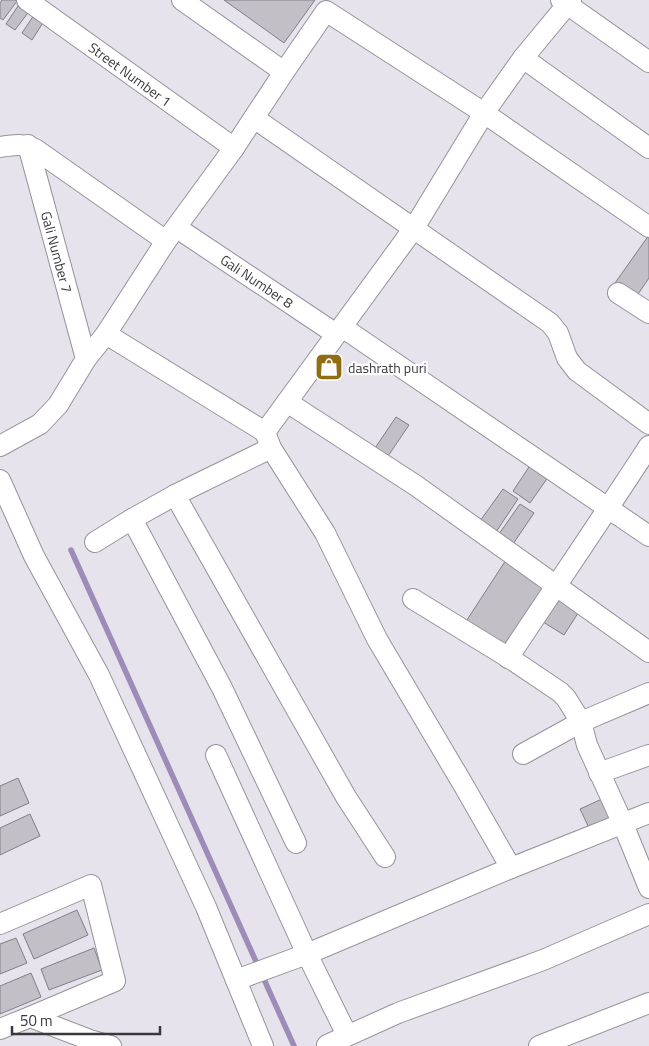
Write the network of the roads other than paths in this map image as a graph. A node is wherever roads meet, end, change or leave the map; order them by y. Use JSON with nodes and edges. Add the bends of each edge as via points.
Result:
{"nodes":[{"id":1,"x":27,"y":0,"type":"edge"},
{"id":2,"x":182,"y":0,"type":"edge"},
{"id":3,"x":566,"y":2,"type":"edge"},
{"id":4,"x":330,"y":6,"type":"edge"},
{"id":5,"x":523,"y":58,"type":"junction"},
{"id":6,"x":649,"y":62,"type":"edge"},
{"id":7,"x":284,"y":72,"type":"junction"},
{"id":8,"x":484,"y":114,"type":"junction"},
{"id":9,"x":254,"y":118,"type":"junction"},
{"id":10,"x":28,"y":145,"type":"junction"},
{"id":11,"x":0,"y":147,"type":"edge"},
{"id":12,"x":234,"y":148,"type":"junction"},
{"id":13,"x":649,"y":148,"type":"edge"},
{"id":14,"x":649,"y":226,"type":"edge"},
{"id":15,"x":414,"y":228,"type":"junction"},
{"id":16,"x":172,"y":235,"type":"junction"},
{"id":17,"x":618,"y":292,"type":"dead end"},
{"id":18,"x":649,"y":313,"type":"edge"},
{"id":19,"x":339,"y":330,"type":"junction"},
{"id":20,"x":106,"y":334,"type":"junction"},
{"id":21,"x":86,"y":359,"type":"junction"},
{"id":22,"x":287,"y":402,"type":"junction"},
{"id":23,"x":649,"y":424,"type":"edge"},
{"id":24,"x":268,"y":440,"type":"junction"},
{"id":25,"x":6,"y":442,"type":"edge"},
{"id":26,"x":649,"y":446,"type":"edge"},
{"id":27,"x":0,"y":480,"type":"edge"},
{"id":28,"x":175,"y":495,"type":"junction"},
{"id":29,"x":609,"y":508,"type":"junction"},
{"id":30,"x":132,"y":519,"type":"junction"},
{"id":31,"x":649,"y":536,"type":"edge"},
{"id":32,"x":95,"y":542,"type":"dead end"},
{"id":33,"x":555,"y":586,"type":"junction"},
{"id":34,"x":412,"y":599,"type":"dead end"},
{"id":35,"x":649,"y":652,"type":"edge"},
{"id":36,"x":508,"y":658,"type":"junction"},
{"id":37,"x":649,"y":693,"type":"edge"},
{"id":38,"x":581,"y":722,"type":"junction"},
{"id":39,"x":523,"y":754,"type":"dead end"},
{"id":40,"x":216,"y":755,"type":"dead end"},
{"id":41,"x":649,"y":755,"type":"edge"},
{"id":42,"x":600,"y":773,"type":"junction"},
{"id":43,"x":649,"y":812,"type":"edge"},
{"id":44,"x":623,"y":824,"type":"junction"},
{"id":45,"x":296,"y":843,"type":"dead end"},
{"id":46,"x":385,"y":857,"type":"dead end"},
{"id":47,"x":511,"y":868,"type":"junction"},
{"id":48,"x":649,"y":888,"type":"edge"},
{"id":49,"x":649,"y":914,"type":"edge"},
{"id":50,"x":0,"y":924,"type":"edge"},
{"id":51,"x":307,"y":954,"type":"junction"},
{"id":52,"x":242,"y":978,"type":"junction"},
{"id":53,"x":649,"y":1004,"type":"edge"},
{"id":54,"x":30,"y":1017,"type":"junction"},
{"id":55,"x":0,"y":1029,"type":"edge"},
{"id":56,"x":347,"y":1036,"type":"junction"},
{"id":57,"x":89,"y":1043,"type":"edge"},
{"id":58,"x":327,"y":1044,"type":"dead end"},
{"id":59,"x":110,"y":1046,"type":"edge"},
{"id":60,"x":263,"y":1046,"type":"edge"},
{"id":61,"x":539,"y":1046,"type":"edge"}],
"edges":[{"from":1,"to":12,"type":"street","name":"Street Number 1"},
{"from":2,"to":7,"type":"street"},
{"from":3,"to":5,"type":"street"},
{"from":3,"to":6,"type":"street"},
{"from":4,"to":7,"type":"street"},
{"from":4,"to":8,"type":"street"},
{"from":5,"to":8,"type":"street"},
{"from":5,"to":13,"type":"street"},
{"from":7,"to":9,"type":"street"},
{"from":8,"to":14,"type":"street"},
{"from":8,"to":15,"type":"street"},
{"from":9,"to":12,"type":"street"},
{"from":9,"to":15,"type":"street"},
{"from":10,"to":11,"type":"street"},
{"from":10,"to":16,"type":"street","name":"Gali Number 8"},
{"from":10,"to":21,"type":"street","name":"Gali Number 7"},
{"from":12,"to":16,"type":"street"},
{"from":15,"to":19,"type":"street"},
{"from":15,"to":23,"type":"street","via":[[550,323],[577,371]]},
{"from":16,"to":19,"type":"street","name":"Gali Number 8"},
{"from":16,"to":20,"type":"street"},
{"from":17,"to":18,"type":"street"},
{"from":19,"to":22,"type":"street"},
{"from":19,"to":29,"type":"street","name":"Gali Number 8"},
{"from":20,"to":21,"type":"street"},
{"from":20,"to":24,"type":"street"},
{"from":21,"to":25,"type":"street","via":[[58,406],[40,424]]},
{"from":22,"to":24,"type":"street"},
{"from":22,"to":33,"type":"street","via":[[415,485]]},
{"from":24,"to":28,"type":"street"},
{"from":24,"to":47,"type":"street","via":[[325,533],[377,639]]},
{"from":26,"to":29,"type":"street"},
{"from":27,"to":52,"type":"street","via":[[34,556],[99,675]]},
{"from":28,"to":30,"type":"street"},
{"from":28,"to":46,"type":"street","via":[[346,797]]},
{"from":29,"to":31,"type":"street","name":"Gali Number 8"},
{"from":29,"to":33,"type":"street"},
{"from":30,"to":32,"type":"street"},
{"from":30,"to":45,"type":"street","via":[[222,688]]},
{"from":33,"to":35,"type":"street"},
{"from":33,"to":36,"type":"street"},
{"from":34,"to":36,"type":"street"},
{"from":36,"to":38,"type":"street","via":[[560,692]]},
{"from":37,"to":38,"type":"street"},
{"from":38,"to":39,"type":"street"},
{"from":38,"to":42,"type":"street"},
{"from":40,"to":51,"type":"street"},
{"from":41,"to":42,"type":"street"},
{"from":42,"to":44,"type":"street"},
{"from":43,"to":44,"type":"street"},
{"from":44,"to":47,"type":"street"},
{"from":44,"to":48,"type":"street"},
{"from":47,"to":51,"type":"street"},
{"from":49,"to":56,"type":"street","via":[[543,960],[398,1013]]},
{"from":50,"to":54,"type":"street","via":[[91,885],[115,981]]},
{"from":51,"to":52,"type":"street"},
{"from":51,"to":56,"type":"street"},
{"from":52,"to":60,"type":"street"},
{"from":53,"to":61,"type":"street"},
{"from":54,"to":55,"type":"street"},
{"from":54,"to":57,"type":"street"},
{"from":56,"to":58,"type":"street"},
{"from":57,"to":59,"type":"street"}]}
